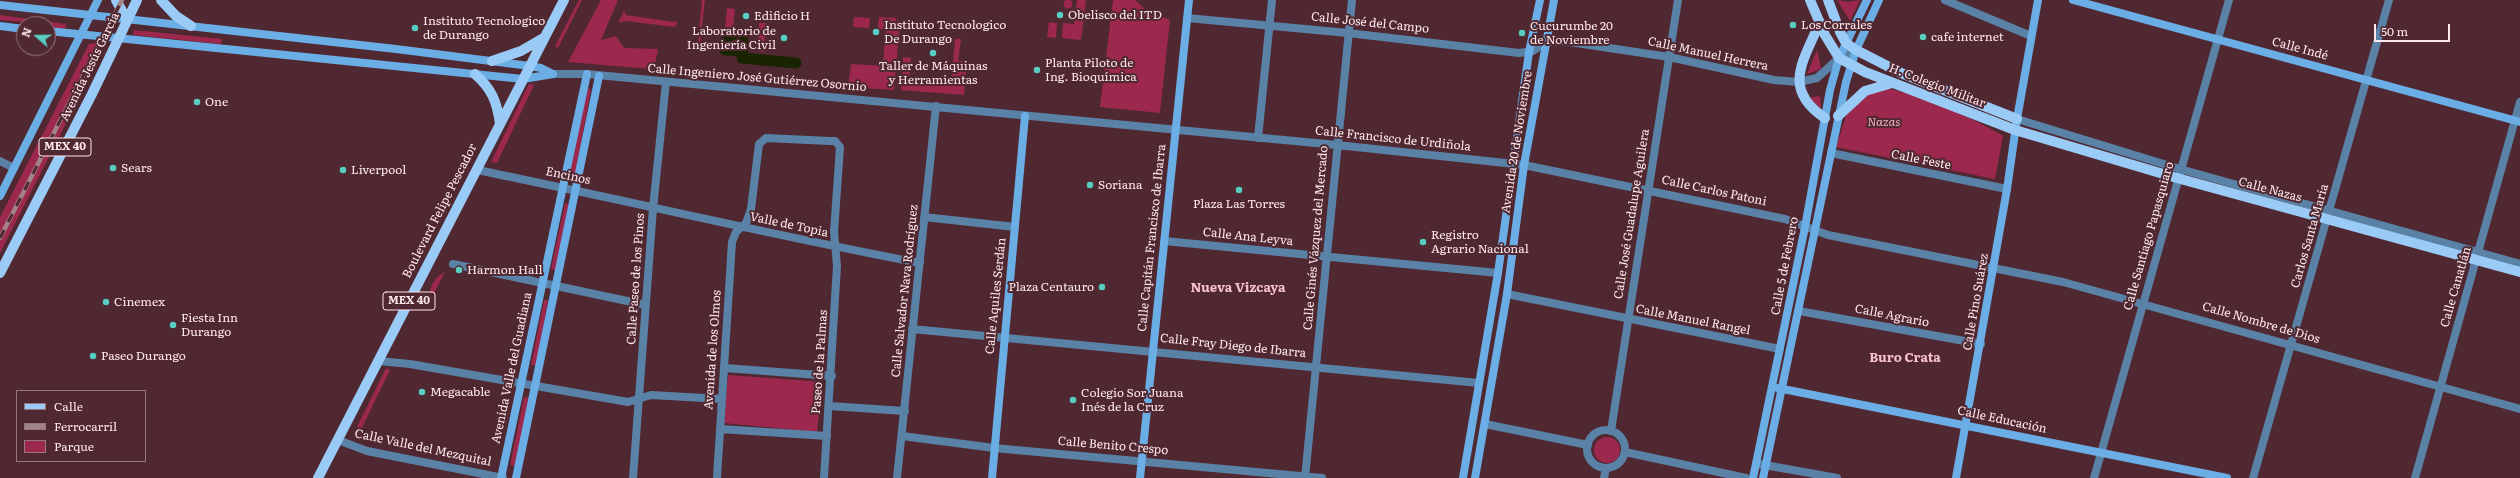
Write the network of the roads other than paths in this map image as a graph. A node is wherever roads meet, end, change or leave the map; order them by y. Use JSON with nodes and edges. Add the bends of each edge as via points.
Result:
{"nodes":[{"id":1,"x":98,"y":0,"type":"edge"},
{"id":2,"x":116,"y":0,"type":"edge"},
{"id":3,"x":137,"y":0,"type":"edge"},
{"id":4,"x":162,"y":0,"type":"edge"},
{"id":5,"x":564,"y":0,"type":"edge"},
{"id":6,"x":1189,"y":0,"type":"edge"},
{"id":7,"x":1272,"y":0,"type":"edge"},
{"id":8,"x":1352,"y":0,"type":"edge"},
{"id":9,"x":1540,"y":0,"type":"edge"},
{"id":10,"x":1554,"y":0,"type":"edge"},
{"id":11,"x":1678,"y":0,"type":"edge"},
{"id":12,"x":1810,"y":0,"type":"edge"},
{"id":13,"x":1828,"y":0,"type":"edge"},
{"id":14,"x":1867,"y":0,"type":"edge"},
{"id":15,"x":1879,"y":0,"type":"edge"},
{"id":16,"x":1945,"y":0,"type":"edge"},
{"id":17,"x":2038,"y":0,"type":"edge"},
{"id":18,"x":2073,"y":0,"type":"edge"},
{"id":19,"x":2229,"y":0,"type":"edge"},
{"id":20,"x":2389,"y":0,"type":"edge"},
{"id":21,"x":0,"y":5,"type":"edge"},
{"id":22,"x":91,"y":16,"type":"junction"},
{"id":23,"x":1187,"y":18,"type":"junction"},
{"id":24,"x":127,"y":20,"type":"junction"},
{"id":25,"x":1820,"y":22,"type":"junction"},
{"id":26,"x":1269,"y":25,"type":"junction"},
{"id":27,"x":0,"y":26,"type":"edge"},
{"id":28,"x":191,"y":26,"type":"junction"},
{"id":29,"x":16,"y":28,"type":"edge"},
{"id":30,"x":56,"y":33,"type":"edge"},
{"id":31,"x":1348,"y":33,"type":"junction"},
{"id":32,"x":81,"y":36,"type":"junction"},
{"id":33,"x":2031,"y":36,"type":"junction"},
{"id":34,"x":545,"y":37,"type":"junction"},
{"id":35,"x":2217,"y":39,"type":"junction"},
{"id":36,"x":118,"y":40,"type":"junction"},
{"id":37,"x":1546,"y":42,"type":"junction"},
{"id":38,"x":1846,"y":43,"type":"junction"},
{"id":39,"x":1856,"y":50,"type":"junction"},
{"id":40,"x":1529,"y":52,"type":"junction"},
{"id":41,"x":1669,"y":56,"type":"junction"},
{"id":42,"x":1839,"y":58,"type":"junction"},
{"id":43,"x":492,"y":61,"type":"junction"},
{"id":44,"x":1850,"y":65,"type":"junction"},
{"id":45,"x":530,"y":66,"type":"junction"},
{"id":46,"x":475,"y":74,"type":"junction"},
{"id":47,"x":553,"y":74,"type":"junction"},
{"id":48,"x":587,"y":74,"type":"junction"},
{"id":49,"x":600,"y":76,"type":"junction"},
{"id":50,"x":523,"y":79,"type":"junction"},
{"id":51,"x":2367,"y":79,"type":"junction"},
{"id":52,"x":666,"y":82,"type":"junction"},
{"id":53,"x":1799,"y":82,"type":"junction"},
{"id":54,"x":1892,"y":82,"type":"junction"},
{"id":55,"x":2520,"y":102,"type":"edge"},
{"id":56,"x":936,"y":106,"type":"junction"},
{"id":57,"x":1025,"y":116,"type":"junction"},
{"id":58,"x":1838,"y":116,"type":"junction"},
{"id":59,"x":1825,"y":118,"type":"junction"},
{"id":60,"x":2016,"y":118,"type":"junction"},
{"id":61,"x":2517,"y":122,"type":"edge"},
{"id":62,"x":500,"y":124,"type":"junction"},
{"id":63,"x":1176,"y":130,"type":"junction"},
{"id":64,"x":2015,"y":130,"type":"junction"},
{"id":65,"x":1258,"y":138,"type":"junction"},
{"id":66,"x":1337,"y":145,"type":"junction"},
{"id":67,"x":1830,"y":153,"type":"junction"},
{"id":68,"x":0,"y":161,"type":"edge"},
{"id":69,"x":1512,"y":164,"type":"junction"},
{"id":70,"x":1524,"y":165,"type":"junction"},
{"id":71,"x":14,"y":168,"type":"junction"},
{"id":72,"x":477,"y":170,"type":"junction"},
{"id":73,"x":2179,"y":174,"type":"junction"},
{"id":74,"x":563,"y":187,"type":"junction"},
{"id":75,"x":1647,"y":189,"type":"junction"},
{"id":76,"x":2007,"y":189,"type":"junction"},
{"id":77,"x":576,"y":190,"type":"junction"},
{"id":78,"x":0,"y":196,"type":"edge"},
{"id":79,"x":653,"y":208,"type":"junction"},
{"id":80,"x":2328,"y":215,"type":"junction"},
{"id":81,"x":924,"y":217,"type":"junction"},
{"id":82,"x":1805,"y":226,"type":"junction"},
{"id":83,"x":1015,"y":227,"type":"junction"},
{"id":84,"x":741,"y":228,"type":"junction"},
{"id":85,"x":1815,"y":230,"type":"junction"},
{"id":86,"x":1164,"y":241,"type":"junction"},
{"id":87,"x":835,"y":247,"type":"junction"},
{"id":88,"x":2477,"y":256,"type":"junction"},
{"id":89,"x":1327,"y":257,"type":"junction"},
{"id":90,"x":920,"y":262,"type":"junction"},
{"id":91,"x":453,"y":264,"type":"dead end"},
{"id":92,"x":2520,"y":264,"type":"edge"},
{"id":93,"x":1994,"y":266,"type":"junction"},
{"id":94,"x":2520,"y":272,"type":"edge"},
{"id":95,"x":0,"y":273,"type":"edge"},
{"id":96,"x":1498,"y":273,"type":"junction"},
{"id":97,"x":543,"y":283,"type":"junction"},
{"id":98,"x":557,"y":286,"type":"junction"},
{"id":99,"x":1507,"y":294,"type":"junction"},
{"id":100,"x":2143,"y":302,"type":"junction"},
{"id":101,"x":646,"y":305,"type":"junction"},
{"id":102,"x":1799,"y":310,"type":"junction"},
{"id":103,"x":1628,"y":319,"type":"junction"},
{"id":104,"x":912,"y":329,"type":"junction"},
{"id":105,"x":1003,"y":339,"type":"junction"},
{"id":106,"x":1981,"y":344,"type":"junction"},
{"id":107,"x":2292,"y":345,"type":"junction"},
{"id":108,"x":1780,"y":349,"type":"junction"},
{"id":109,"x":1153,"y":350,"type":"junction"},
{"id":110,"x":379,"y":361,"type":"junction"},
{"id":111,"x":1316,"y":366,"type":"junction"},
{"id":112,"x":724,"y":368,"type":"junction"},
{"id":113,"x":832,"y":376,"type":"junction"},
{"id":114,"x":1479,"y":383,"type":"junction"},
{"id":115,"x":521,"y":384,"type":"junction"},
{"id":116,"x":536,"y":386,"type":"junction"},
{"id":117,"x":2440,"y":386,"type":"junction"},
{"id":118,"x":1772,"y":387,"type":"junction"},
{"id":119,"x":1782,"y":389,"type":"junction"},
{"id":120,"x":722,"y":399,"type":"junction"},
{"id":121,"x":638,"y":400,"type":"junction"},
{"id":122,"x":830,"y":406,"type":"junction"},
{"id":123,"x":2520,"y":409,"type":"edge"},
{"id":124,"x":905,"y":411,"type":"junction"},
{"id":125,"x":1485,"y":424,"type":"junction"},
{"id":126,"x":1966,"y":424,"type":"junction"},
{"id":127,"x":720,"y":430,"type":"junction"},
{"id":128,"x":1611,"y":431,"type":"junction"},
{"id":129,"x":827,"y":436,"type":"junction"},
{"id":130,"x":902,"y":436,"type":"junction"},
{"id":131,"x":338,"y":440,"type":"junction"},
{"id":132,"x":1588,"y":445,"type":"junction"},
{"id":133,"x":994,"y":448,"type":"junction"},
{"id":134,"x":1625,"y":452,"type":"junction"},
{"id":135,"x":2101,"y":452,"type":"junction"},
{"id":136,"x":1142,"y":461,"type":"junction"},
{"id":137,"x":1756,"y":463,"type":"junction"},
{"id":138,"x":1766,"y":465,"type":"junction"},
{"id":139,"x":1606,"y":468,"type":"junction"},
{"id":140,"x":1305,"y":477,"type":"edge"},
{"id":141,"x":318,"y":478,"type":"edge"},
{"id":142,"x":502,"y":478,"type":"edge"},
{"id":143,"x":516,"y":478,"type":"edge"},
{"id":144,"x":633,"y":478,"type":"edge"},
{"id":145,"x":717,"y":478,"type":"edge"},
{"id":146,"x":824,"y":478,"type":"edge"},
{"id":147,"x":898,"y":478,"type":"edge"},
{"id":148,"x":992,"y":478,"type":"edge"},
{"id":149,"x":1140,"y":478,"type":"edge"},
{"id":150,"x":1322,"y":478,"type":"edge"},
{"id":151,"x":1464,"y":478,"type":"edge"},
{"id":152,"x":1476,"y":478,"type":"edge"},
{"id":153,"x":1604,"y":478,"type":"edge"},
{"id":154,"x":1746,"y":478,"type":"edge"},
{"id":155,"x":1753,"y":478,"type":"edge"},
{"id":156,"x":1763,"y":478,"type":"edge"},
{"id":157,"x":1837,"y":478,"type":"edge"},
{"id":158,"x":1956,"y":478,"type":"edge"},
{"id":159,"x":2094,"y":478,"type":"edge"},
{"id":160,"x":2227,"y":478,"type":"edge"},
{"id":161,"x":2253,"y":478,"type":"edge"},
{"id":162,"x":2415,"y":478,"type":"edge"}],
"edges":[{"from":1,"to":22,"type":"street","name":"Avenida Jesús García"},
{"from":2,"to":24,"type":"main road"},
{"from":3,"to":24,"type":"main road","name":"Avenida Jesús García","number":"MEX 40"},
{"from":4,"to":28,"type":"main road","via":[[176,16]]},
{"from":5,"to":34,"type":"main road","name":"Boulevard Felipe Pescador","number":"MEX 40"},
{"from":6,"to":23,"type":"street","name":"Calle Capitán Francisco de Ibarra"},
{"from":7,"to":26,"type":"street"},
{"from":8,"to":31,"type":"street","name":"Calle Ginés Vázquez del Mercado"},
{"from":9,"to":40,"type":"street","name":"Avenida 20 de Noviembre"},
{"from":10,"to":37,"type":"street","name":"Avenida 20 de Noviembre"},
{"from":11,"to":41,"type":"street","name":"Calle José Guadalupe Aguilera"},
{"from":12,"to":25,"type":"main road"},
{"from":13,"to":38,"type":"main road"},
{"from":14,"to":38,"type":"street","name":"Calle 5 de Febrero"},
{"from":15,"to":39,"type":"street","name":"Calle 5 de Febrero"},
{"from":16,"to":33,"type":"street"},
{"from":17,"to":33,"type":"street","name":"Calle Pino Suárez"},
{"from":18,"to":35,"type":"street","name":"Calle Indé"},
{"from":19,"to":35,"type":"street","name":"Calle Santiago Papasquiaro"},
{"from":20,"to":51,"type":"street","name":"Carlos Santa María"},
{"from":21,"to":22,"type":"street","name":"Calle Ingeniero José Gutiérrez Osornio"},
{"from":22,"to":24,"type":"street","name":"Calle Ingeniero José Gutiérrez Osornio"},
{"from":22,"to":32,"type":"street","name":"Avenida Jesús García"},
{"from":23,"to":26,"type":"street","name":"Calle José del Campo"},
{"from":23,"to":63,"type":"street","name":"Calle Capitán Francisco de Ibarra"},
{"from":24,"to":28,"type":"street","name":"Calle Ingeniero José Gutiérrez Osornio"},
{"from":24,"to":36,"type":"main road","name":"Avenida Jesús García","number":"MEX 40"},
{"from":25,"to":42,"type":"main road"},
{"from":25,"to":53,"type":"main road","via":[[1804,61]]},
{"from":26,"to":31,"type":"street","name":"Calle José del Campo"},
{"from":26,"to":65,"type":"street"},
{"from":27,"to":29,"type":"street"},
{"from":28,"to":43,"type":"street","name":"Calle Ingeniero José Gutiérrez Osornio"},
{"from":30,"to":32,"type":"street"},
{"from":31,"to":40,"type":"street","name":"Calle José del Campo"},
{"from":31,"to":66,"type":"street","name":"Calle Ginés Vázquez del Mercado"},
{"from":32,"to":36,"type":"street"},
{"from":32,"to":71,"type":"street","name":"Avenida Jesús García"},
{"from":33,"to":60,"type":"street","name":"Calle Pino Suárez"},
{"from":34,"to":43,"type":"main road","via":[[515,54]]},
{"from":34,"to":45,"type":"main road","name":"Boulevard Felipe Pescador","number":"MEX 40"},
{"from":35,"to":51,"type":"street","name":"Calle Indé"},
{"from":35,"to":73,"type":"street","name":"Calle Santiago Papasquiaro"},
{"from":36,"to":46,"type":"street","via":[[258,51]]},
{"from":36,"to":95,"type":"main road","name":"Avenida Jesús García","number":"MEX 40"},
{"from":37,"to":40,"type":"street"},
{"from":37,"to":41,"type":"street","name":"Calle Manuel Herrera","via":[[1563,41]]},
{"from":37,"to":70,"type":"street","name":"Avenida 20 de Noviembre"},
{"from":38,"to":39,"type":"main road","name":"H. Colegio Militar"},
{"from":38,"to":42,"type":"street","name":"Calle 5 de Febrero"},
{"from":39,"to":42,"type":"street","name":"Calle Manuel Herrera"},
{"from":39,"to":44,"type":"street","name":"Calle 5 de Febrero"},
{"from":39,"to":60,"type":"main road","name":"H. Colegio Militar","via":[[1901,73]]},
{"from":40,"to":69,"type":"street","name":"Avenida 20 de Noviembre"},
{"from":41,"to":53,"type":"street","name":"Calle Manuel Herrera","via":[[1774,80]]},
{"from":41,"to":75,"type":"street","name":"Calle José Guadalupe Aguilera"},
{"from":42,"to":44,"type":"main road","name":"H. Colegio Militar"},
{"from":42,"to":53,"type":"street","name":"Calle Manuel Herrera","via":[[1817,78]]},
{"from":42,"to":59,"type":"street","name":"Calle 5 de Febrero"},
{"from":43,"to":45,"type":"street","name":"Calle Ingeniero José Gutiérrez Osornio"},
{"from":44,"to":54,"type":"main road","name":"H. Colegio Militar"},
{"from":44,"to":58,"type":"street","name":"Calle 5 de Febrero"},
{"from":45,"to":47,"type":"street","name":"Calle Ingeniero José Gutiérrez Osornio"},
{"from":45,"to":50,"type":"main road","name":"Boulevard Felipe Pescador","number":"MEX 40"},
{"from":46,"to":50,"type":"street"},
{"from":46,"to":62,"type":"main road","via":[[486,84],[494,97]]},
{"from":47,"to":48,"type":"street","name":"Calle Ingeniero José Gutiérrez Osornio"},
{"from":47,"to":50,"type":"street"},
{"from":48,"to":49,"type":"street","name":"Calle Ingeniero José Gutiérrez Osornio"},
{"from":48,"to":74,"type":"street","name":"Avenida Valle del Guadiana"},
{"from":49,"to":52,"type":"street","name":"Calle Ingeniero José Gutiérrez Osornio"},
{"from":49,"to":77,"type":"street"},
{"from":50,"to":62,"type":"main road","name":"Boulevard Felipe Pescador","number":"MEX 40"},
{"from":51,"to":61,"type":"street","name":"Calle Indé"},
{"from":51,"to":80,"type":"street","name":"Carlos Santa María"},
{"from":52,"to":56,"type":"street","name":"Calle Ingeniero José Gutiérrez Osornio"},
{"from":52,"to":79,"type":"street","name":"Calle Paseo de los Pinos"},
{"from":53,"to":59,"type":"main road","via":[[1801,94],[1809,107]]},
{"from":54,"to":58,"type":"main road","via":[[1865,91]]},
{"from":54,"to":64,"type":"main road","name":"H. Colegio Militar"},
{"from":55,"to":61,"type":"street","name":"Calle Canatlán"},
{"from":56,"to":57,"type":"street","name":"Calle Ingeniero José Gutiérrez Osornio"},
{"from":56,"to":81,"type":"street","name":"Calle Salvador Nava Rodríguez"},
{"from":57,"to":63,"type":"street","name":"Calle Ingeniero José Gutiérrez Osornio"},
{"from":57,"to":83,"type":"street","name":"Calle Aquiles Serdán"},
{"from":58,"to":67,"type":"street","name":"Calle 5 de Febrero"},
{"from":59,"to":82,"type":"street","name":"Calle 5 de Febrero"},
{"from":60,"to":64,"type":"street","name":"Calle Pino Suárez"},
{"from":60,"to":73,"type":"street"},
{"from":61,"to":88,"type":"street","name":"Calle Canatlán"},
{"from":62,"to":72,"type":"main road","name":"Boulevard Felipe Pescador","number":"MEX 40"},
{"from":63,"to":65,"type":"street","name":"Calle Francisco de Urdiñola"},
{"from":63,"to":86,"type":"street","name":"Calle Capitán Francisco de Ibarra"},
{"from":64,"to":73,"type":"main road","name":"Calle Nazas"},
{"from":64,"to":76,"type":"street","name":"Calle Pino Suárez"},
{"from":65,"to":66,"type":"street","name":"Calle Francisco de Urdiñola"},
{"from":66,"to":69,"type":"street","name":"Calle Francisco de Urdiñola"},
{"from":66,"to":89,"type":"street","name":"Calle Ginés Vázquez del Mercado"},
{"from":67,"to":76,"type":"street","name":"Calle Feste"},
{"from":67,"to":85,"type":"street","name":"Calle 5 de Febrero"},
{"from":68,"to":71,"type":"street"},
{"from":69,"to":70,"type":"street","name":"Calle Carlos Patoni"},
{"from":69,"to":96,"type":"street","name":"Avenida 20 de Noviembre"},
{"from":70,"to":75,"type":"street","name":"Calle Carlos Patoni"},
{"from":70,"to":99,"type":"street","name":"Avenida 20 de Noviembre"},
{"from":71,"to":78,"type":"street","name":"Avenida Jesús García"},
{"from":72,"to":74,"type":"street","name":"Encinos"},
{"from":72,"to":110,"type":"main road","name":"Boulevard Felipe Pescador","number":"MEX 40"},
{"from":73,"to":80,"type":"main road","name":"Calle Nazas"},
{"from":73,"to":100,"type":"street","name":"Calle Santiago Papasquiaro"},
{"from":74,"to":77,"type":"street","name":"Encinos"},
{"from":74,"to":97,"type":"street","name":"Avenida Valle del Guadiana"},
{"from":75,"to":82,"type":"street","name":"Calle Carlos Patoni","via":[[1785,219]]},
{"from":75,"to":103,"type":"street","name":"Calle José Guadalupe Aguilera"},
{"from":76,"to":93,"type":"street","name":"Calle Pino Suárez"},
{"from":77,"to":79,"type":"street","name":"Encinos"},
{"from":77,"to":98,"type":"street"},
{"from":79,"to":84,"type":"street","name":"Valle de Topia"},
{"from":79,"to":101,"type":"street","name":"Calle Paseo de los Pinos"},
{"from":80,"to":88,"type":"main road","name":"Calle Nazas"},
{"from":80,"to":107,"type":"street","name":"Carlos Santa María"},
{"from":81,"to":83,"type":"street"},
{"from":81,"to":90,"type":"street","name":"Calle Salvador Nava Rodríguez"},
{"from":82,"to":85,"type":"street","name":"Calle Carlos Patoni"},
{"from":82,"to":108,"type":"street","name":"Calle 5 de Febrero"},
{"from":83,"to":105,"type":"street","name":"Calle Aquiles Serdán"},
{"from":84,"to":87,"type":"street","name":"Valle de Topia"},
{"from":84,"to":87,"type":"street","name":"Avenida de los Olmos","via":[[751,209],[761,140],[766,138],[834,142],[840,151]]},
{"from":84,"to":112,"type":"street","name":"Avenida de los Olmos","via":[[736,232],[732,242]]},
{"from":85,"to":93,"type":"street","name":"Calle Carlos Patoni","via":[[1828,235]]},
{"from":85,"to":102,"type":"street","name":"Calle 5 de Febrero"},
{"from":86,"to":89,"type":"street","name":"Calle Ana Leyva"},
{"from":86,"to":109,"type":"street","name":"Calle Capitán Francisco de Ibarra"},
{"from":87,"to":90,"type":"street","name":"Valle de Topia"},
{"from":87,"to":113,"type":"street","name":"Paseo de la Palmas","via":[[837,266]]},
{"from":88,"to":92,"type":"street"},
{"from":88,"to":94,"type":"main road","name":"Calle Nazas"},
{"from":88,"to":117,"type":"street","name":"Calle Canatlán"},
{"from":89,"to":96,"type":"street","name":"Calle Ana Leyva"},
{"from":89,"to":111,"type":"street","name":"Calle Ginés Vázquez del Mercado"},
{"from":90,"to":104,"type":"street","name":"Calle Salvador Nava Rodríguez"},
{"from":91,"to":97,"type":"street"},
{"from":93,"to":100,"type":"street","name":"Calle Nombre de Dios"},
{"from":93,"to":106,"type":"street","name":"Calle Pino Suárez"},
{"from":96,"to":114,"type":"street","name":"Avenida 20 de Noviembre"},
{"from":97,"to":98,"type":"street"},
{"from":97,"to":115,"type":"street","name":"Avenida Valle del Guadiana"},
{"from":98,"to":101,"type":"street"},
{"from":98,"to":116,"type":"street"},
{"from":99,"to":103,"type":"street","name":"Calle Manuel Rangel"},
{"from":99,"to":125,"type":"street","name":"Avenida 20 de Noviembre"},
{"from":100,"to":107,"type":"street","name":"Calle Nombre de Dios"},
{"from":100,"to":135,"type":"street","name":"Calle Santiago Papasquiaro"},
{"from":101,"to":121,"type":"street","name":"Calle Paseo de los Pinos"},
{"from":102,"to":106,"type":"street","name":"Calle Agrario"},
{"from":102,"to":119,"type":"street","name":"Calle 5 de Febrero"},
{"from":103,"to":108,"type":"street","name":"Calle Manuel Rangel"},
{"from":103,"to":128,"type":"street","name":"Calle José Guadalupe Aguilera"},
{"from":104,"to":105,"type":"street","name":"Calle Fray Diego de Ibarra"},
{"from":104,"to":124,"type":"street","name":"Calle Salvador Nava Rodríguez"},
{"from":105,"to":109,"type":"street","name":"Calle Fray Diego de Ibarra"},
{"from":105,"to":133,"type":"street","name":"Calle Aquiles Serdán"},
{"from":106,"to":126,"type":"street","name":"Calle Pino Suárez"},
{"from":107,"to":117,"type":"street","name":"Calle Nombre de Dios"},
{"from":107,"to":161,"type":"street","name":"Carlos Santa María"},
{"from":108,"to":118,"type":"street","name":"Calle 5 de Febrero"},
{"from":109,"to":111,"type":"street","name":"Calle Fray Diego de Ibarra"},
{"from":109,"to":136,"type":"street","name":"Calle Capitán Francisco de Ibarra"},
{"from":110,"to":115,"type":"street"},
{"from":110,"to":131,"type":"main road","name":"Boulevard Felipe Pescador","number":"MEX 40"},
{"from":111,"to":114,"type":"street","name":"Calle Fray Diego de Ibarra"},
{"from":111,"to":140,"type":"street","name":"Calle Ginés Vázquez del Mercado"},
{"from":112,"to":113,"type":"street"},
{"from":112,"to":120,"type":"street","name":"Avenida de los Olmos"},
{"from":113,"to":122,"type":"street","name":"Paseo de la Palmas"},
{"from":114,"to":151,"type":"street","name":"Avenida 20 de Noviembre"},
{"from":115,"to":116,"type":"street"},
{"from":115,"to":142,"type":"street","name":"Avenida Valle del Guadiana"},
{"from":116,"to":121,"type":"street","via":[[628,402]]},
{"from":116,"to":143,"type":"street"},
{"from":117,"to":123,"type":"street","name":"Calle Nombre de Dios"},
{"from":117,"to":162,"type":"street","name":"Calle Canatlán"},
{"from":118,"to":119,"type":"street","name":"Calle Educación"},
{"from":118,"to":137,"type":"street","name":"Calle 5 de Febrero"},
{"from":119,"to":126,"type":"street","name":"Calle Educación"},
{"from":119,"to":138,"type":"street","name":"Calle 5 de Febrero"},
{"from":120,"to":121,"type":"street","via":[[651,395]]},
{"from":120,"to":127,"type":"street","name":"Avenida de los Olmos"},
{"from":121,"to":144,"type":"street","name":"Calle Paseo de los Pinos"},
{"from":122,"to":124,"type":"street"},
{"from":122,"to":129,"type":"street","name":"Paseo de la Palmas"},
{"from":124,"to":130,"type":"street","name":"Calle Salvador Nava Rodríguez"},
{"from":125,"to":132,"type":"street"},
{"from":125,"to":152,"type":"street","name":"Avenida 20 de Noviembre"},
{"from":126,"to":135,"type":"street","name":"Calle Educación"},
{"from":126,"to":158,"type":"street","name":"Calle Pino Suárez"},
{"from":127,"to":129,"type":"street"},
{"from":127,"to":145,"type":"street","name":"Avenida de los Olmos"},
{"from":128,"to":132,"type":"street","via":[[1594,435]]},
{"from":128,"to":134,"type":"street","via":[[1624,441]]},
{"from":129,"to":146,"type":"street","name":"Paseo de la Palmas"},
{"from":130,"to":133,"type":"street","name":"Calle Benito Crespo"},
{"from":130,"to":147,"type":"street","name":"Calle Salvador Nava Rodríguez"},
{"from":131,"to":141,"type":"main road","name":"Boulevard Felipe Pescador","number":"MEX 40"},
{"from":131,"to":142,"type":"street","name":"Calle Valle del Mezquital","via":[[367,451]]},
{"from":132,"to":139,"type":"street","via":[[1591,461]]},
{"from":133,"to":136,"type":"street","name":"Calle Benito Crespo"},
{"from":133,"to":148,"type":"street","name":"Calle Aquiles Serdán"},
{"from":134,"to":139,"type":"street","via":[[1619,464]]},
{"from":134,"to":154,"type":"street"},
{"from":135,"to":159,"type":"street","name":"Calle Santiago Papasquiaro"},
{"from":135,"to":160,"type":"street","name":"Calle Educación"},
{"from":136,"to":140,"type":"street","name":"Calle Benito Crespo"},
{"from":136,"to":149,"type":"street","name":"Calle Capitán Francisco de Ibarra"},
{"from":137,"to":138,"type":"street"},
{"from":137,"to":155,"type":"street","name":"Calle 5 de Febrero"},
{"from":138,"to":156,"type":"street","name":"Calle 5 de Febrero"},
{"from":138,"to":157,"type":"street"},
{"from":139,"to":153,"type":"street"},
{"from":140,"to":150,"type":"street","name":"Calle Benito Crespo"}]}
